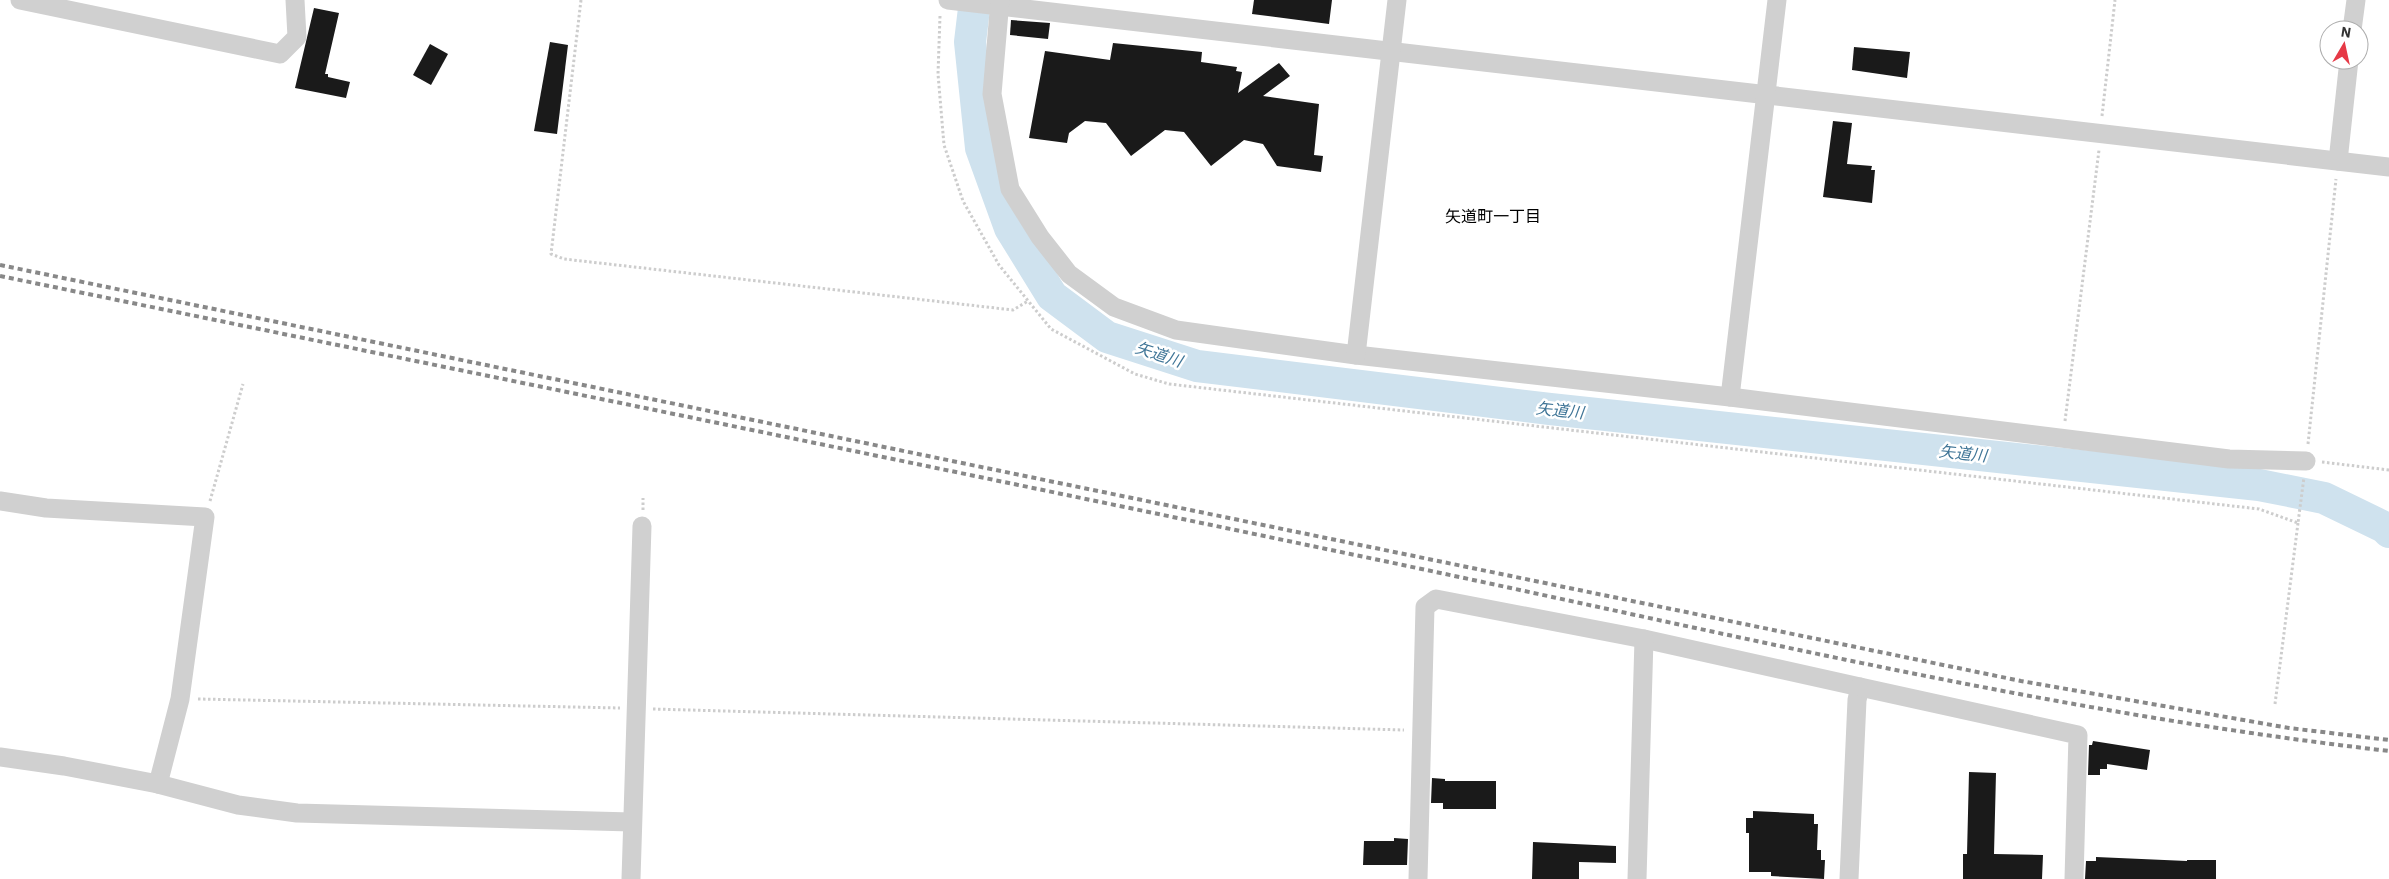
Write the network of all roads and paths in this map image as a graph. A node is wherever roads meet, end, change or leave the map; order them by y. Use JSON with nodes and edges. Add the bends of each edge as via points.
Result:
{"nodes":[{"id":1,"x":20,"y":0,"type":"edge"},
{"id":2,"x":295,"y":0,"type":"edge"},
{"id":3,"x":581,"y":0,"type":"edge"},
{"id":4,"x":948,"y":0,"type":"edge"},
{"id":5,"x":1397,"y":0,"type":"edge"},
{"id":6,"x":1777,"y":0,"type":"edge"},
{"id":7,"x":2115,"y":0,"type":"edge"},
{"id":8,"x":2356,"y":0,"type":"edge"},
{"id":9,"x":997,"y":4,"type":"edge"},
{"id":10,"x":2353,"y":20,"type":"edge"},
{"id":11,"x":1391,"y":51,"type":"junction"},
{"id":12,"x":2348,"y":70,"type":"edge"},
{"id":13,"x":1765,"y":94,"type":"junction"},
{"id":14,"x":2101,"y":133,"type":"junction"},
{"id":15,"x":2338,"y":161,"type":"junction"},
{"id":16,"x":2389,"y":168,"type":"edge"},
{"id":17,"x":1028,"y":301,"type":"dead end"},
{"id":18,"x":1356,"y":356,"type":"junction"},
{"id":19,"x":243,"y":384,"type":"dead end"},
{"id":20,"x":1730,"y":397,"type":"junction"},
{"id":21,"x":2063,"y":438,"type":"junction"},
{"id":22,"x":2306,"y":461,"type":"junction"},
{"id":23,"x":2389,"y":470,"type":"edge"},
{"id":24,"x":0,"y":501,"type":"edge"},
{"id":25,"x":205,"y":517,"type":"junction"},
{"id":26,"x":2298,"y":524,"type":"dead end"},
{"id":27,"x":642,"y":526,"type":"dead end"},
{"id":28,"x":1644,"y":639,"type":"junction"},
{"id":29,"x":1860,"y":687,"type":"junction"},
{"id":30,"x":180,"y":699,"type":"junction"},
{"id":31,"x":2275,"y":704,"type":"dead end"},
{"id":32,"x":637,"y":709,"type":"junction"},
{"id":33,"x":1422,"y":731,"type":"junction"},
{"id":34,"x":0,"y":757,"type":"edge"},
{"id":35,"x":158,"y":784,"type":"junction"},
{"id":36,"x":632,"y":822,"type":"junction"},
{"id":37,"x":630,"y":879,"type":"edge"},
{"id":38,"x":1418,"y":879,"type":"edge"},
{"id":39,"x":1637,"y":879,"type":"edge"},
{"id":40,"x":1849,"y":879,"type":"edge"},
{"id":41,"x":2074,"y":879,"type":"edge"}],
"edges":[{"from":1,"to":2,"type":"street","via":[[280,54],[297,37]]},
{"from":3,"to":17,"type":"path","via":[[551,254],[564,259],[1012,310]]},
{"from":4,"to":9,"type":"street"},
{"from":5,"to":11,"type":"street"},
{"from":6,"to":13,"type":"street"},
{"from":7,"to":14,"type":"path"},
{"from":8,"to":10,"type":"street"},
{"from":9,"to":11,"type":"street"},
{"from":9,"to":18,"type":"street","via":[[992,94],[1010,189],[1040,237],[1069,274],[1114,307],[1176,330]]},
{"from":11,"to":13,"type":"street"},
{"from":11,"to":18,"type":"street"},
{"from":12,"to":15,"type":"street"},
{"from":13,"to":14,"type":"street"},
{"from":13,"to":20,"type":"street"},
{"from":14,"to":15,"type":"street"},
{"from":14,"to":21,"type":"path"},
{"from":15,"to":16,"type":"street"},
{"from":15,"to":22,"type":"path"},
{"from":18,"to":20,"type":"street"},
{"from":19,"to":25,"type":"path"},
{"from":20,"to":21,"type":"street"},
{"from":21,"to":22,"type":"street","via":[[2229,459]]},
{"from":22,"to":23,"type":"path"},
{"from":24,"to":25,"type":"street","via":[[46,508]]},
{"from":25,"to":30,"type":"street"},
{"from":26,"to":31,"type":"path"},
{"from":27,"to":32,"type":"street"},
{"from":28,"to":29,"type":"street"},
{"from":28,"to":33,"type":"street","via":[[1436,599],[1425,607]]},
{"from":28,"to":39,"type":"street"},
{"from":29,"to":40,"type":"street"},
{"from":29,"to":41,"type":"street","via":[[2078,736]]},
{"from":30,"to":32,"type":"path"},
{"from":30,"to":35,"type":"street"},
{"from":32,"to":33,"type":"path"},
{"from":32,"to":36,"type":"street"},
{"from":33,"to":38,"type":"street"},
{"from":34,"to":35,"type":"street"},
{"from":35,"to":36,"type":"street","via":[[238,805],[297,813]]},
{"from":36,"to":37,"type":"street"}]}
